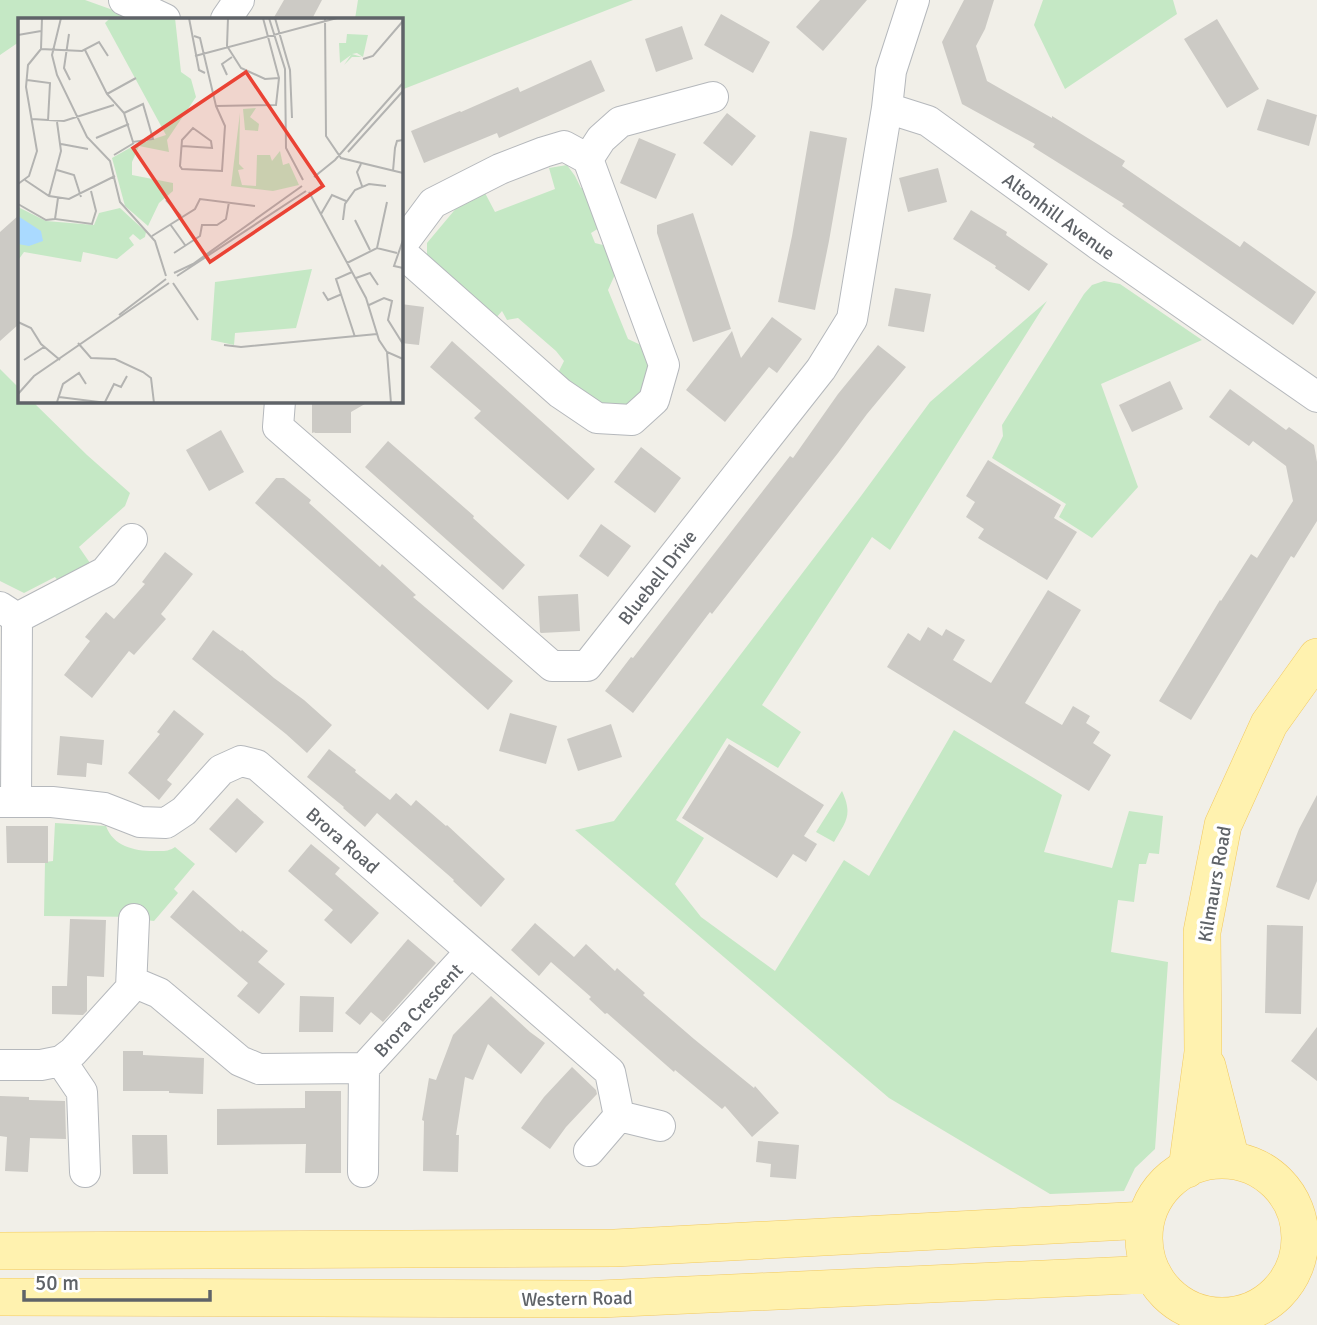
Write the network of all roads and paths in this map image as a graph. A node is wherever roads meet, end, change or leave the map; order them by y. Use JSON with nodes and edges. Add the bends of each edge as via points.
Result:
{"nodes":[{"id":1,"x":124,"y":0,"type":"edge"},
{"id":2,"x":239,"y":0,"type":"edge"},
{"id":3,"x":914,"y":0,"type":"edge"},
{"id":4,"x":163,"y":18,"type":"edge"},
{"id":5,"x":227,"y":18,"type":"edge"},
{"id":6,"x":713,"y":97,"type":"dead end"},
{"id":7,"x":887,"y":108,"type":"junction"},
{"id":8,"x":588,"y":159,"type":"junction"},
{"id":9,"x":402,"y":245,"type":"edge"},
{"id":10,"x":402,"y":253,"type":"edge"},
{"id":11,"x":1317,"y":397,"type":"edge"},
{"id":12,"x":280,"y":402,"type":"edge"},
{"id":13,"x":132,"y":539,"type":"dead end"},
{"id":14,"x":9,"y":612,"type":"edge"},
{"id":15,"x":1317,"y":657,"type":"edge"},
{"id":16,"x":8,"y":802,"type":"edge"},
{"id":17,"x":134,"y":919,"type":"dead end"},
{"id":18,"x":471,"y":951,"type":"junction"},
{"id":19,"x":131,"y":988,"type":"junction"},
{"id":20,"x":1203,"y":1052,"type":"junction"},
{"id":21,"x":61,"y":1061,"type":"junction"},
{"id":22,"x":0,"y":1065,"type":"edge"},
{"id":23,"x":364,"y":1068,"type":"junction"},
{"id":24,"x":619,"y":1116,"type":"junction"},
{"id":25,"x":660,"y":1126,"type":"dead end"},
{"id":26,"x":589,"y":1151,"type":"dead end"},
{"id":27,"x":1231,"y":1160,"type":"junction"},
{"id":28,"x":1187,"y":1169,"type":"junction"},
{"id":29,"x":85,"y":1172,"type":"dead end"},
{"id":30,"x":363,"y":1172,"type":"dead end"},
{"id":31,"x":1304,"y":1206,"type":"edge"},
{"id":32,"x":1146,"y":1220,"type":"junction"},
{"id":33,"x":0,"y":1251,"type":"edge"},
{"id":34,"x":95,"y":1251,"type":"junction"},
{"id":35,"x":1305,"y":1266,"type":"edge"},
{"id":36,"x":0,"y":1297,"type":"edge"},
{"id":37,"x":98,"y":1297,"type":"junction"},
{"id":38,"x":1166,"y":1298,"type":"edge"},
{"id":39,"x":1243,"y":1318,"type":"edge"}],
"edges":[{"from":1,"to":4,"type":"street"},
{"from":2,"to":5,"type":"street"},
{"from":3,"to":7,"type":"street","via":[[891,71]]},
{"from":6,"to":8,"type":"street","via":[[620,122]]},
{"from":7,"to":11,"type":"street","name":"Altonhill Avenue","via":[[928,121]]},
{"from":7,"to":12,"type":"street","name":"Bluebell Drive","via":[[852,319],[821,369],[587,666],[552,666],[278,427]]},
{"from":8,"to":9,"type":"street","via":[[564,146],[500,169],[433,203]]},
{"from":8,"to":10,"type":"street","via":[[664,365],[654,400],[632,420],[597,418],[560,393]]},
{"from":13,"to":14,"type":"street","via":[[105,572]]},
{"from":14,"to":16,"type":"street"},
{"from":15,"to":20,"type":"main road","name":"Kilmaurs Road","via":[[1269,724],[1223,825],[1202,932]]},
{"from":16,"to":18,"type":"street","name":"Brora Road","via":[[104,808],[140,822],[166,823],[184,811],[221,769],[241,761],[257,765]]},
{"from":17,"to":19,"type":"street"},
{"from":18,"to":23,"type":"street","name":"Brora Crescent"},
{"from":18,"to":24,"type":"street","name":"Brora Road","via":[[610,1072]]},
{"from":19,"to":21,"type":"street"},
{"from":19,"to":23,"type":"street","name":"Brora Crescent","via":[[140,985],[159,993],[240,1061],[259,1069]]},
{"from":20,"to":27,"type":"main road","name":"Kilmaurs Road"},
{"from":20,"to":28,"type":"main road","name":"Kilmaurs Road"},
{"from":21,"to":22,"type":"street"},
{"from":21,"to":29,"type":"street","via":[[82,1092]]},
{"from":23,"to":30,"type":"street","name":"Brora Crescent"},
{"from":24,"to":25,"type":"street"},
{"from":24,"to":26,"type":"street"},
{"from":27,"to":28,"type":"main road","via":[[1204,1161]]},
{"from":27,"to":31,"type":"main road","via":[[1267,1173]]},
{"from":28,"to":32,"type":"main road","via":[[1157,1195]]},
{"from":31,"to":35,"type":"main road","via":[[1298,1219]]},
{"from":32,"to":34,"type":"main road","via":[[615,1248]]},
{"from":32,"to":38,"type":"main road","via":[[1144,1248]]},
{"from":33,"to":34,"type":"main road"},
{"from":34,"to":37,"type":"main road"},
{"from":35,"to":39,"type":"main road","via":[[1276,1295]]},
{"from":36,"to":37,"type":"main road","name":"Western Road"},
{"from":37,"to":38,"type":"main road","name":"Western Road"},
{"from":38,"to":39,"type":"main road","via":[[1192,1310]]}]}
